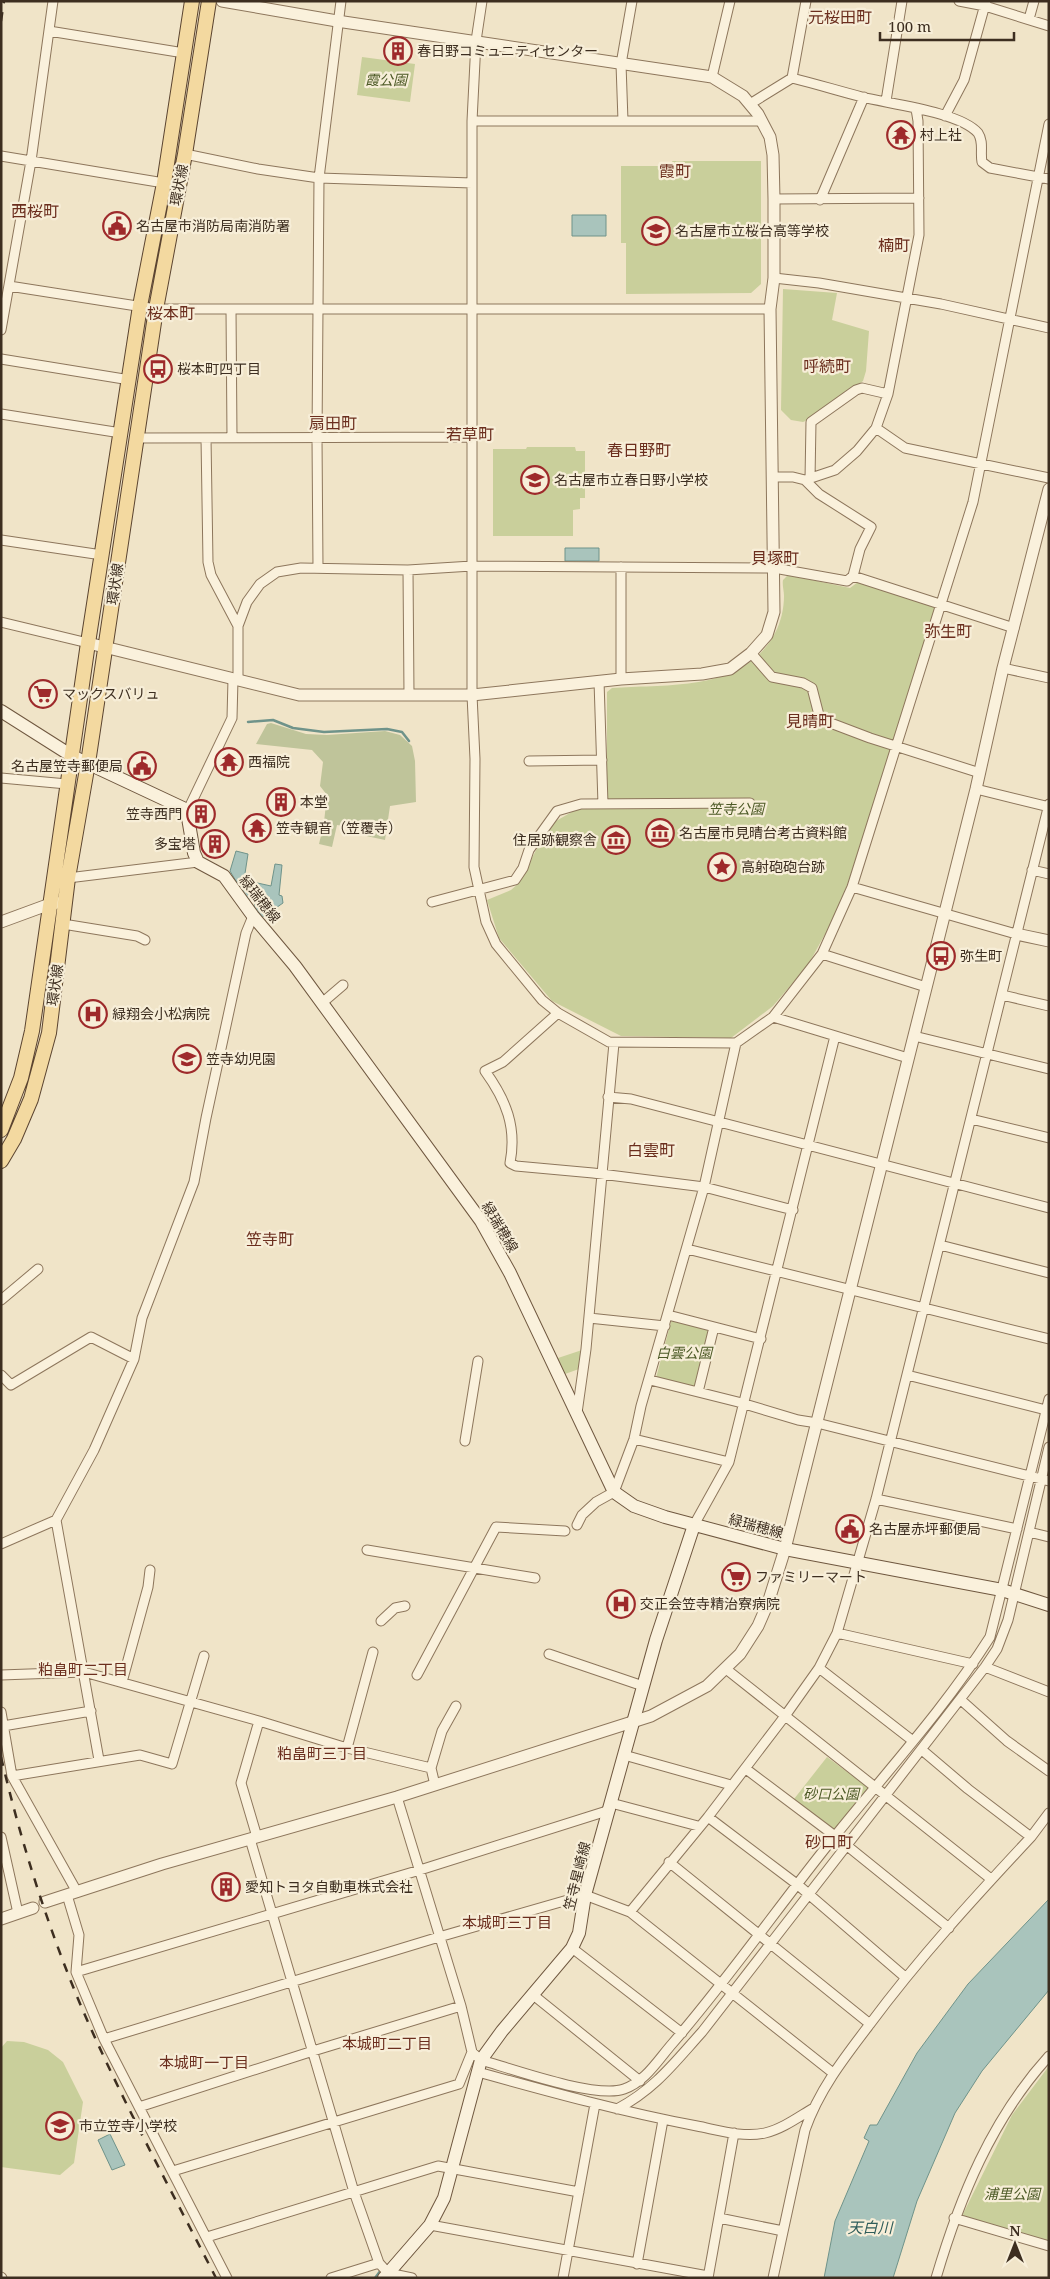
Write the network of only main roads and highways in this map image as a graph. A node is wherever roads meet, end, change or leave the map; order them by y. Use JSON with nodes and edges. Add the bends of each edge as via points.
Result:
{"nodes":[{"id":1,"x":192,"y":1,"type":"edge"},
{"id":2,"x":209,"y":1,"type":"edge"},
{"id":3,"x":1,"y":711,"type":"edge"},
{"id":4,"x":72,"y":756,"type":"junction"},
{"id":5,"x":88,"y":763,"type":"junction"},
{"id":6,"x":2,"y":1127,"type":"edge"},
{"id":7,"x":1,"y":1161,"type":"edge"},
{"id":8,"x":694,"y":1525,"type":"junction"},
{"id":9,"x":1049,"y":1605,"type":"edge"},
{"id":10,"x":386,"y":2275,"type":"edge"}],
"edges":[{"from":1,"to":4,"type":"main road","name":"環状線","via":[[164,183],[140,306]]},
{"from":2,"to":5,"type":"main road","name":"環状線","via":[[156,309]]},
{"from":3,"to":4,"type":"main road"},
{"from":4,"to":5,"type":"main road"},
{"from":4,"to":6,"type":"main road","name":"環状線","via":[[32,1031],[21,1078]]},
{"from":5,"to":7,"type":"main road","name":"環状線","via":[[68,878],[48,1033],[38,1078],[14,1139]]},
{"from":5,"to":8,"type":"main road","name":"緑瑞穂線","via":[[187,812],[198,862],[224,876],[295,966],[481,1221],[510,1273],[614,1492],[634,1506]]},
{"from":8,"to":9,"type":"main road","name":"緑瑞穂線","via":[[785,1549],[1002,1590]]},
{"from":8,"to":10,"type":"main road","name":"笠寺星崎線","via":[[632,1722],[585,1895],[579,1933],[572,1948],[477,2061],[444,2198],[430,2225]]}]}
